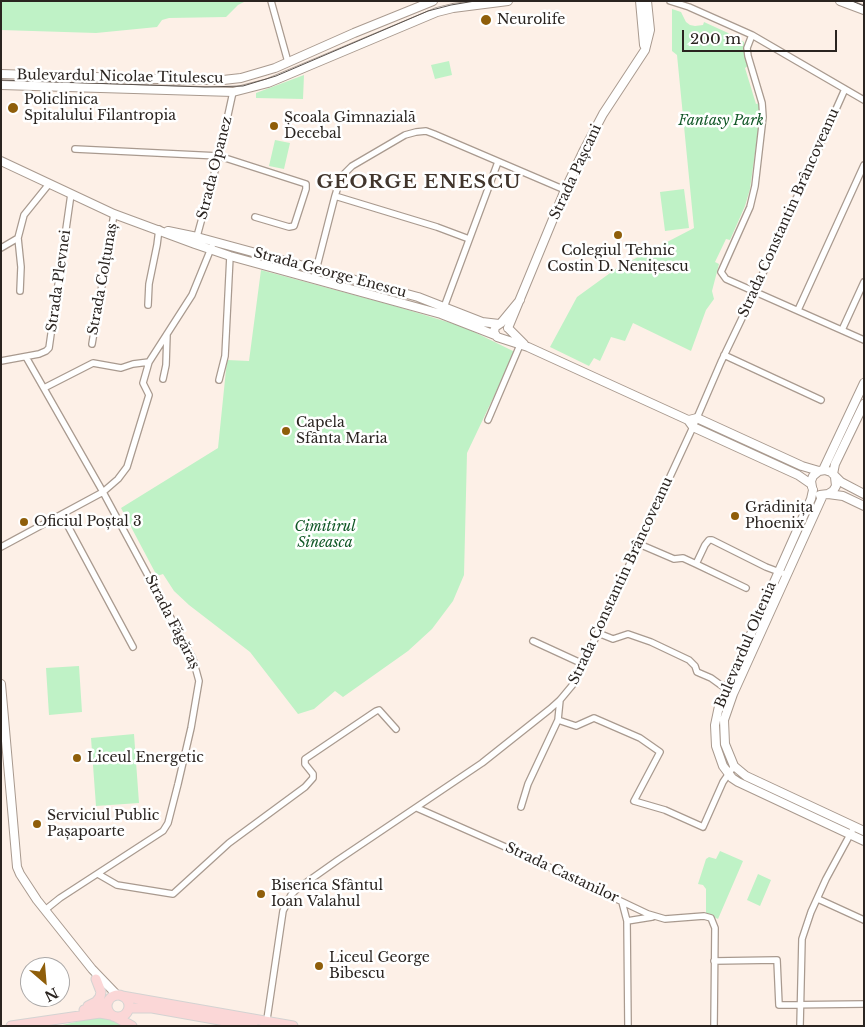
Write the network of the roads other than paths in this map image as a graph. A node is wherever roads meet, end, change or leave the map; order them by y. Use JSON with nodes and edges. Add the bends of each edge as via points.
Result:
{"nodes":[{"id":1,"x":270,"y":1,"type":"edge"},
{"id":2,"x":433,"y":1,"type":"edge"},
{"id":3,"x":508,"y":1,"type":"edge"},
{"id":4,"x":640,"y":1,"type":"edge"},
{"id":5,"x":647,"y":1,"type":"edge"},
{"id":6,"x":670,"y":1,"type":"edge"},
{"id":7,"x":840,"y":1,"type":"edge"},
{"id":8,"x":864,"y":10,"type":"edge"},
{"id":9,"x":752,"y":35,"type":"junction"},
{"id":10,"x":645,"y":50,"type":"junction"},
{"id":11,"x":288,"y":62,"type":"junction"},
{"id":12,"x":1,"y":74,"type":"edge"},
{"id":13,"x":1,"y":85,"type":"edge"},
{"id":14,"x":845,"y":89,"type":"junction"},
{"id":15,"x":233,"y":92,"type":"junction"},
{"id":16,"x":864,"y":100,"type":"edge"},
{"id":17,"x":75,"y":149,"type":"dead end"},
{"id":18,"x":219,"y":156,"type":"junction"},
{"id":19,"x":1,"y":162,"type":"edge"},
{"id":20,"x":498,"y":162,"type":"junction"},
{"id":21,"x":864,"y":165,"type":"edge"},
{"id":22,"x":49,"y":184,"type":"junction"},
{"id":23,"x":565,"y":190,"type":"junction"},
{"id":24,"x":71,"y":194,"type":"junction"},
{"id":25,"x":335,"y":196,"type":"junction"},
{"id":26,"x":114,"y":214,"type":"junction"},
{"id":27,"x":255,"y":217,"type":"dead end"},
{"id":28,"x":159,"y":229,"type":"junction"},
{"id":29,"x":18,"y":238,"type":"junction"},
{"id":30,"x":469,"y":238,"type":"junction"},
{"id":31,"x":196,"y":240,"type":"junction"},
{"id":32,"x":212,"y":245,"type":"junction"},
{"id":33,"x":1,"y":248,"type":"edge"},
{"id":34,"x":230,"y":256,"type":"junction"},
{"id":35,"x":316,"y":270,"type":"junction"},
{"id":36,"x":314,"y":278,"type":"junction"},
{"id":37,"x":864,"y":282,"type":"edge"},
{"id":38,"x":20,"y":291,"type":"dead end"},
{"id":39,"x":755,"y":291,"type":"junction"},
{"id":40,"x":520,"y":300,"type":"junction"},
{"id":41,"x":148,"y":305,"type":"dead end"},
{"id":42,"x":443,"y":310,"type":"junction"},
{"id":43,"x":798,"y":310,"type":"junction"},
{"id":44,"x":500,"y":324,"type":"junction"},
{"id":45,"x":508,"y":329,"type":"junction"},
{"id":46,"x":842,"y":330,"type":"junction"},
{"id":47,"x":166,"y":333,"type":"junction"},
{"id":48,"x":498,"y":336,"type":"junction"},
{"id":49,"x":864,"y":340,"type":"edge"},
{"id":50,"x":92,"y":344,"type":"dead end"},
{"id":51,"x":524,"y":346,"type":"junction"},
{"id":52,"x":724,"y":355,"type":"junction"},
{"id":53,"x":26,"y":357,"type":"junction"},
{"id":54,"x":1,"y":361,"type":"edge"},
{"id":55,"x":149,"y":362,"type":"junction"},
{"id":56,"x":163,"y":379,"type":"dead end"},
{"id":57,"x":219,"y":380,"type":"dead end"},
{"id":58,"x":864,"y":383,"type":"edge"},
{"id":59,"x":44,"y":388,"type":"junction"},
{"id":60,"x":821,"y":400,"type":"dead end"},
{"id":61,"x":864,"y":404,"type":"edge"},
{"id":62,"x":861,"y":415,"type":"edge"},
{"id":63,"x":488,"y":420,"type":"dead end"},
{"id":64,"x":693,"y":422,"type":"junction"},
{"id":65,"x":821,"y":470,"type":"junction"},
{"id":66,"x":834,"y":476,"type":"junction"},
{"id":67,"x":812,"y":487,"type":"junction"},
{"id":68,"x":103,"y":492,"type":"junction"},
{"id":69,"x":864,"y":494,"type":"edge"},
{"id":70,"x":826,"y":495,"type":"junction"},
{"id":71,"x":864,"y":506,"type":"edge"},
{"id":72,"x":62,"y":515,"type":"junction"},
{"id":73,"x":639,"y":544,"type":"junction"},
{"id":74,"x":1,"y":547,"type":"edge"},
{"id":75,"x":696,"y":564,"type":"junction"},
{"id":76,"x":778,"y":572,"type":"junction"},
{"id":77,"x":787,"y":574,"type":"junction"},
{"id":78,"x":746,"y":588,"type":"dead end"},
{"id":79,"x":598,"y":633,"type":"junction"},
{"id":80,"x":534,"y":641,"type":"dead end"},
{"id":81,"x":133,"y":647,"type":"dead end"},
{"id":82,"x":583,"y":664,"type":"junction"},
{"id":83,"x":1,"y":684,"type":"edge"},
{"id":84,"x":726,"y":688,"type":"junction"},
{"id":85,"x":733,"y":694,"type":"junction"},
{"id":86,"x":560,"y":700,"type":"junction"},
{"id":87,"x":558,"y":720,"type":"junction"},
{"id":88,"x":396,"y":729,"type":"dead end"},
{"id":89,"x":734,"y":766,"type":"junction"},
{"id":90,"x":728,"y":773,"type":"junction"},
{"id":91,"x":521,"y":807,"type":"dead end"},
{"id":92,"x":417,"y":808,"type":"junction"},
{"id":93,"x":852,"y":831,"type":"junction"},
{"id":94,"x":864,"y":831,"type":"edge"},
{"id":95,"x":864,"y":841,"type":"edge"},
{"id":96,"x":98,"y":874,"type":"junction"},
{"id":97,"x":818,"y":899,"type":"junction"},
{"id":98,"x":622,"y":902,"type":"junction"},
{"id":99,"x":45,"y":910,"type":"junction"},
{"id":100,"x":656,"y":916,"type":"junction"},
{"id":101,"x":864,"y":920,"type":"edge"},
{"id":102,"x":627,"y":921,"type":"junction"},
{"id":103,"x":714,"y":961,"type":"junction"},
{"id":104,"x":92,"y":970,"type":"junction"},
{"id":105,"x":96,"y":979,"type":"junction"},
{"id":106,"x":114,"y":998,"type":"junction"},
{"id":107,"x":864,"y":1004,"type":"edge"},
{"id":108,"x":801,"y":1006,"type":"junction"},
{"id":109,"x":128,"y":1009,"type":"junction"},
{"id":110,"x":75,"y":1012,"type":"junction"},
{"id":111,"x":114,"y":1016,"type":"junction"},
{"id":112,"x":214,"y":1022,"type":"edge"},
{"id":113,"x":46,"y":1023,"type":"edge"},
{"id":114,"x":266,"y":1023,"type":"edge"},
{"id":115,"x":11,"y":1026,"type":"edge"},
{"id":116,"x":133,"y":1026,"type":"edge"},
{"id":117,"x":254,"y":1026,"type":"edge"},
{"id":118,"x":293,"y":1026,"type":"edge"},
{"id":119,"x":628,"y":1026,"type":"edge"},
{"id":120,"x":714,"y":1026,"type":"edge"},
{"id":121,"x":800,"y":1026,"type":"edge"}],
"edges":[{"from":1,"to":11,"type":"street"},
{"from":2,"to":11,"type":"street","name":"Bulevardul Nicolae Titulescu"},
{"from":3,"to":15,"type":"street","name":"Bulevardul Nicolae Titulescu","via":[[437,12],[268,83]]},
{"from":4,"to":10,"type":"street"},
{"from":5,"to":10,"type":"street","name":"Strada Pașcani","via":[[650,30]]},
{"from":6,"to":9,"type":"street","via":[[689,6]]},
{"from":7,"to":8,"type":"street"},
{"from":9,"to":14,"type":"street"},
{"from":9,"to":39,"type":"street","via":[[747,48],[762,103],[760,150],[750,207],[721,272],[726,278]]},
{"from":10,"to":23,"type":"street","name":"Strada Pașcani","via":[[604,114]]},
{"from":11,"to":12,"type":"street","name":"Bulevardul Nicolae Titulescu","via":[[254,75],[223,80]]},
{"from":13,"to":15,"type":"street","name":"Bulevardul Nicolae Titulescu"},
{"from":14,"to":16,"type":"street"},
{"from":14,"to":39,"type":"street","name":"Strada Constantin Brâncoveanu"},
{"from":15,"to":18,"type":"street","name":"Strada Opanez"},
{"from":17,"to":18,"type":"street"},
{"from":18,"to":27,"type":"street","via":[[306,184],[294,226]]},
{"from":18,"to":31,"type":"street","name":"Strada Opanez"},
{"from":19,"to":22,"type":"street","name":"Strada George Enescu"},
{"from":20,"to":23,"type":"street"},
{"from":20,"to":25,"type":"street","via":[[426,131],[416,132],[352,166],[341,177]]},
{"from":20,"to":30,"type":"street"},
{"from":21,"to":43,"type":"street"},
{"from":22,"to":24,"type":"street","name":"Strada George Enescu"},
{"from":22,"to":29,"type":"street","via":[[24,215]]},
{"from":23,"to":40,"type":"street","name":"Strada Pașcani"},
{"from":24,"to":26,"type":"street","name":"Strada George Enescu"},
{"from":24,"to":53,"type":"street","name":"Strada Plevnei","via":[[49,348],[46,352]]},
{"from":25,"to":30,"type":"street"},
{"from":25,"to":35,"type":"street"},
{"from":26,"to":28,"type":"street","name":"Strada George Enescu"},
{"from":26,"to":50,"type":"street","name":"Strada Colțunaș"},
{"from":28,"to":31,"type":"street","name":"Strada George Enescu"},
{"from":28,"to":41,"type":"street"},
{"from":29,"to":33,"type":"street"},
{"from":29,"to":38,"type":"street"},
{"from":30,"to":42,"type":"street"},
{"from":31,"to":32,"type":"street","name":"Strada George Enescu"},
{"from":32,"to":34,"type":"street","name":"Strada George Enescu"},
{"from":32,"to":35,"type":"street","name":"Strada George Enescu"},
{"from":32,"to":47,"type":"street","via":[[195,288]]},
{"from":34,"to":36,"type":"street","name":"Strada George Enescu"},
{"from":34,"to":57,"type":"street","via":[[225,356]]},
{"from":35,"to":36,"type":"street"},
{"from":35,"to":42,"type":"street","name":"Strada George Enescu","via":[[418,297]]},
{"from":36,"to":42,"type":"street","name":"Strada George Enescu"},
{"from":37,"to":46,"type":"street"},
{"from":39,"to":43,"type":"street"},
{"from":39,"to":52,"type":"street","name":"Strada Constantin Brâncoveanu"},
{"from":40,"to":44,"type":"street","name":"Strada Pașcani"},
{"from":40,"to":45,"type":"street","name":"Strada Pașcani"},
{"from":42,"to":44,"type":"street","name":"Strada George Enescu"},
{"from":42,"to":48,"type":"street","name":"Strada George Enescu"},
{"from":43,"to":46,"type":"street"},
{"from":44,"to":45,"type":"street"},
{"from":44,"to":48,"type":"street","via":[[495,327]]},
{"from":45,"to":48,"type":"street","via":[[506,336]]},
{"from":45,"to":51,"type":"street","name":"Strada George Enescu"},
{"from":46,"to":49,"type":"street"},
{"from":47,"to":55,"type":"street"},
{"from":47,"to":56,"type":"street"},
{"from":48,"to":51,"type":"street","name":"Strada George Enescu"},
{"from":51,"to":63,"type":"street"},
{"from":51,"to":64,"type":"street","name":"Strada George Enescu"},
{"from":52,"to":60,"type":"street"},
{"from":52,"to":64,"type":"street","name":"Strada Constantin Brâncoveanu"},
{"from":53,"to":54,"type":"street","name":"Strada Plevnei"},
{"from":53,"to":59,"type":"street","name":"Strada Făgăraș"},
{"from":55,"to":59,"type":"street","via":[[121,368],[93,364]]},
{"from":55,"to":68,"type":"street","via":[[143,382],[149,395],[126,467]]},
{"from":58,"to":65,"type":"street"},
{"from":59,"to":68,"type":"street","name":"Strada Făgăraș"},
{"from":61,"to":62,"type":"street"},
{"from":62,"to":66,"type":"street","via":[[836,464]]},
{"from":64,"to":65,"type":"street","name":"Strada George Enescu"},
{"from":64,"to":67,"type":"street","name":"Strada George Enescu","via":[[798,475]]},
{"from":64,"to":73,"type":"street","name":"Strada Constantin Brâncoveanu"},
{"from":65,"to":66,"type":"street"},
{"from":65,"to":67,"type":"street","via":[[813,476]]},
{"from":66,"to":69,"type":"street"},
{"from":66,"to":70,"type":"street","via":[[836,486]]},
{"from":67,"to":70,"type":"street"},
{"from":67,"to":76,"type":"street","name":"Bulevardul Oltenia","via":[[811,499]]},
{"from":68,"to":72,"type":"street"},
{"from":68,"to":96,"type":"street","name":"Strada Făgăraș","via":[[193,658],[200,681],[168,823],[153,838]]},
{"from":70,"to":71,"type":"street","via":[[842,496]]},
{"from":70,"to":77,"type":"street","name":"Bulevardul Oltenia"},
{"from":72,"to":74,"type":"street"},
{"from":72,"to":81,"type":"street"},
{"from":73,"to":75,"type":"street","via":[[674,560],[683,558]]},
{"from":73,"to":79,"type":"street","name":"Strada Constantin Brâncoveanu"},
{"from":75,"to":76,"type":"street","via":[[705,544],[712,540]]},
{"from":75,"to":78,"type":"street"},
{"from":76,"to":77,"type":"street","name":"Bulevardul Oltenia"},
{"from":76,"to":84,"type":"street","name":"Bulevardul Oltenia"},
{"from":77,"to":85,"type":"street","name":"Bulevardul Oltenia"},
{"from":79,"to":82,"type":"street","name":"Strada Constantin Brâncoveanu"},
{"from":79,"to":84,"type":"street","via":[[613,640],[628,634],[651,642],[689,660],[697,672]]},
{"from":80,"to":82,"type":"street"},
{"from":82,"to":86,"type":"street","name":"Strada Constantin Brâncoveanu","via":[[575,682]]},
{"from":83,"to":99,"type":"street","via":[[17,867]]},
{"from":84,"to":85,"type":"street"},
{"from":84,"to":90,"type":"street","name":"Bulevardul Oltenia","via":[[716,716],[715,731],[718,752]]},
{"from":85,"to":89,"type":"street","name":"Bulevardul Oltenia","via":[[724,727],[725,744]]},
{"from":86,"to":87,"type":"street"},
{"from":86,"to":92,"type":"street","name":"Strada Constantin Brâncoveanu","via":[[482,763]]},
{"from":87,"to":90,"type":"street","via":[[576,726],[594,718],[640,738],[660,752],[634,801],[665,810],[703,827]]},
{"from":87,"to":91,"type":"street","via":[[528,784]]},
{"from":88,"to":96,"type":"street","via":[[379,710],[305,758],[313,774],[305,787],[218,852],[173,894],[117,885]]},
{"from":89,"to":90,"type":"street"},
{"from":89,"to":93,"type":"street","via":[[754,781]]},
{"from":90,"to":93,"type":"street","via":[[745,786]]},
{"from":92,"to":98,"type":"street","name":"Strada Castanilor","via":[[528,856]]},
{"from":92,"to":114,"type":"street","name":"Strada Constantin Brâncoveanu","via":[[290,896],[283,912]]},
{"from":93,"to":94,"type":"street"},
{"from":93,"to":95,"type":"street"},
{"from":93,"to":97,"type":"street"},
{"from":96,"to":99,"type":"street","name":"Strada Făgăraș"},
{"from":97,"to":101,"type":"street"},
{"from":97,"to":108,"type":"street","via":[[802,939]]},
{"from":98,"to":100,"type":"street","name":"Strada Castanilor"},
{"from":98,"to":102,"type":"street"},
{"from":99,"to":104,"type":"street"},
{"from":100,"to":102,"type":"street"},
{"from":100,"to":103,"type":"street","name":"Strada Castanilor","via":[[665,919],[711,918],[715,925]]},
{"from":102,"to":119,"type":"street"},
{"from":103,"to":108,"type":"street","via":[[777,960],[780,1005]]},
{"from":103,"to":120,"type":"street"},
{"from":104,"to":105,"type":"street"},
{"from":104,"to":106,"type":"street"},
{"from":105,"to":106,"type":"street"},
{"from":105,"to":110,"type":"main road","via":[[100,997]]},
{"from":106,"to":109,"type":"main road","via":[[127,1000]]},
{"from":106,"to":110,"type":"main road","via":[[98,1007]]},
{"from":106,"to":111,"type":"main road","via":[[108,1009]]},
{"from":106,"to":114,"type":"main road"},
{"from":107,"to":108,"type":"street"},
{"from":108,"to":121,"type":"street"},
{"from":109,"to":111,"type":"main road","via":[[124,1014]]},
{"from":109,"to":112,"type":"main road","via":[[152,1008]]},
{"from":109,"to":116,"type":"main road"},
{"from":110,"to":113,"type":"main road"},
{"from":111,"to":113,"type":"main road","via":[[100,1013]]},
{"from":111,"to":116,"type":"main road"},
{"from":112,"to":117,"type":"main road"},
{"from":113,"to":115,"type":"main road"},
{"from":114,"to":118,"type":"main road"}]}
